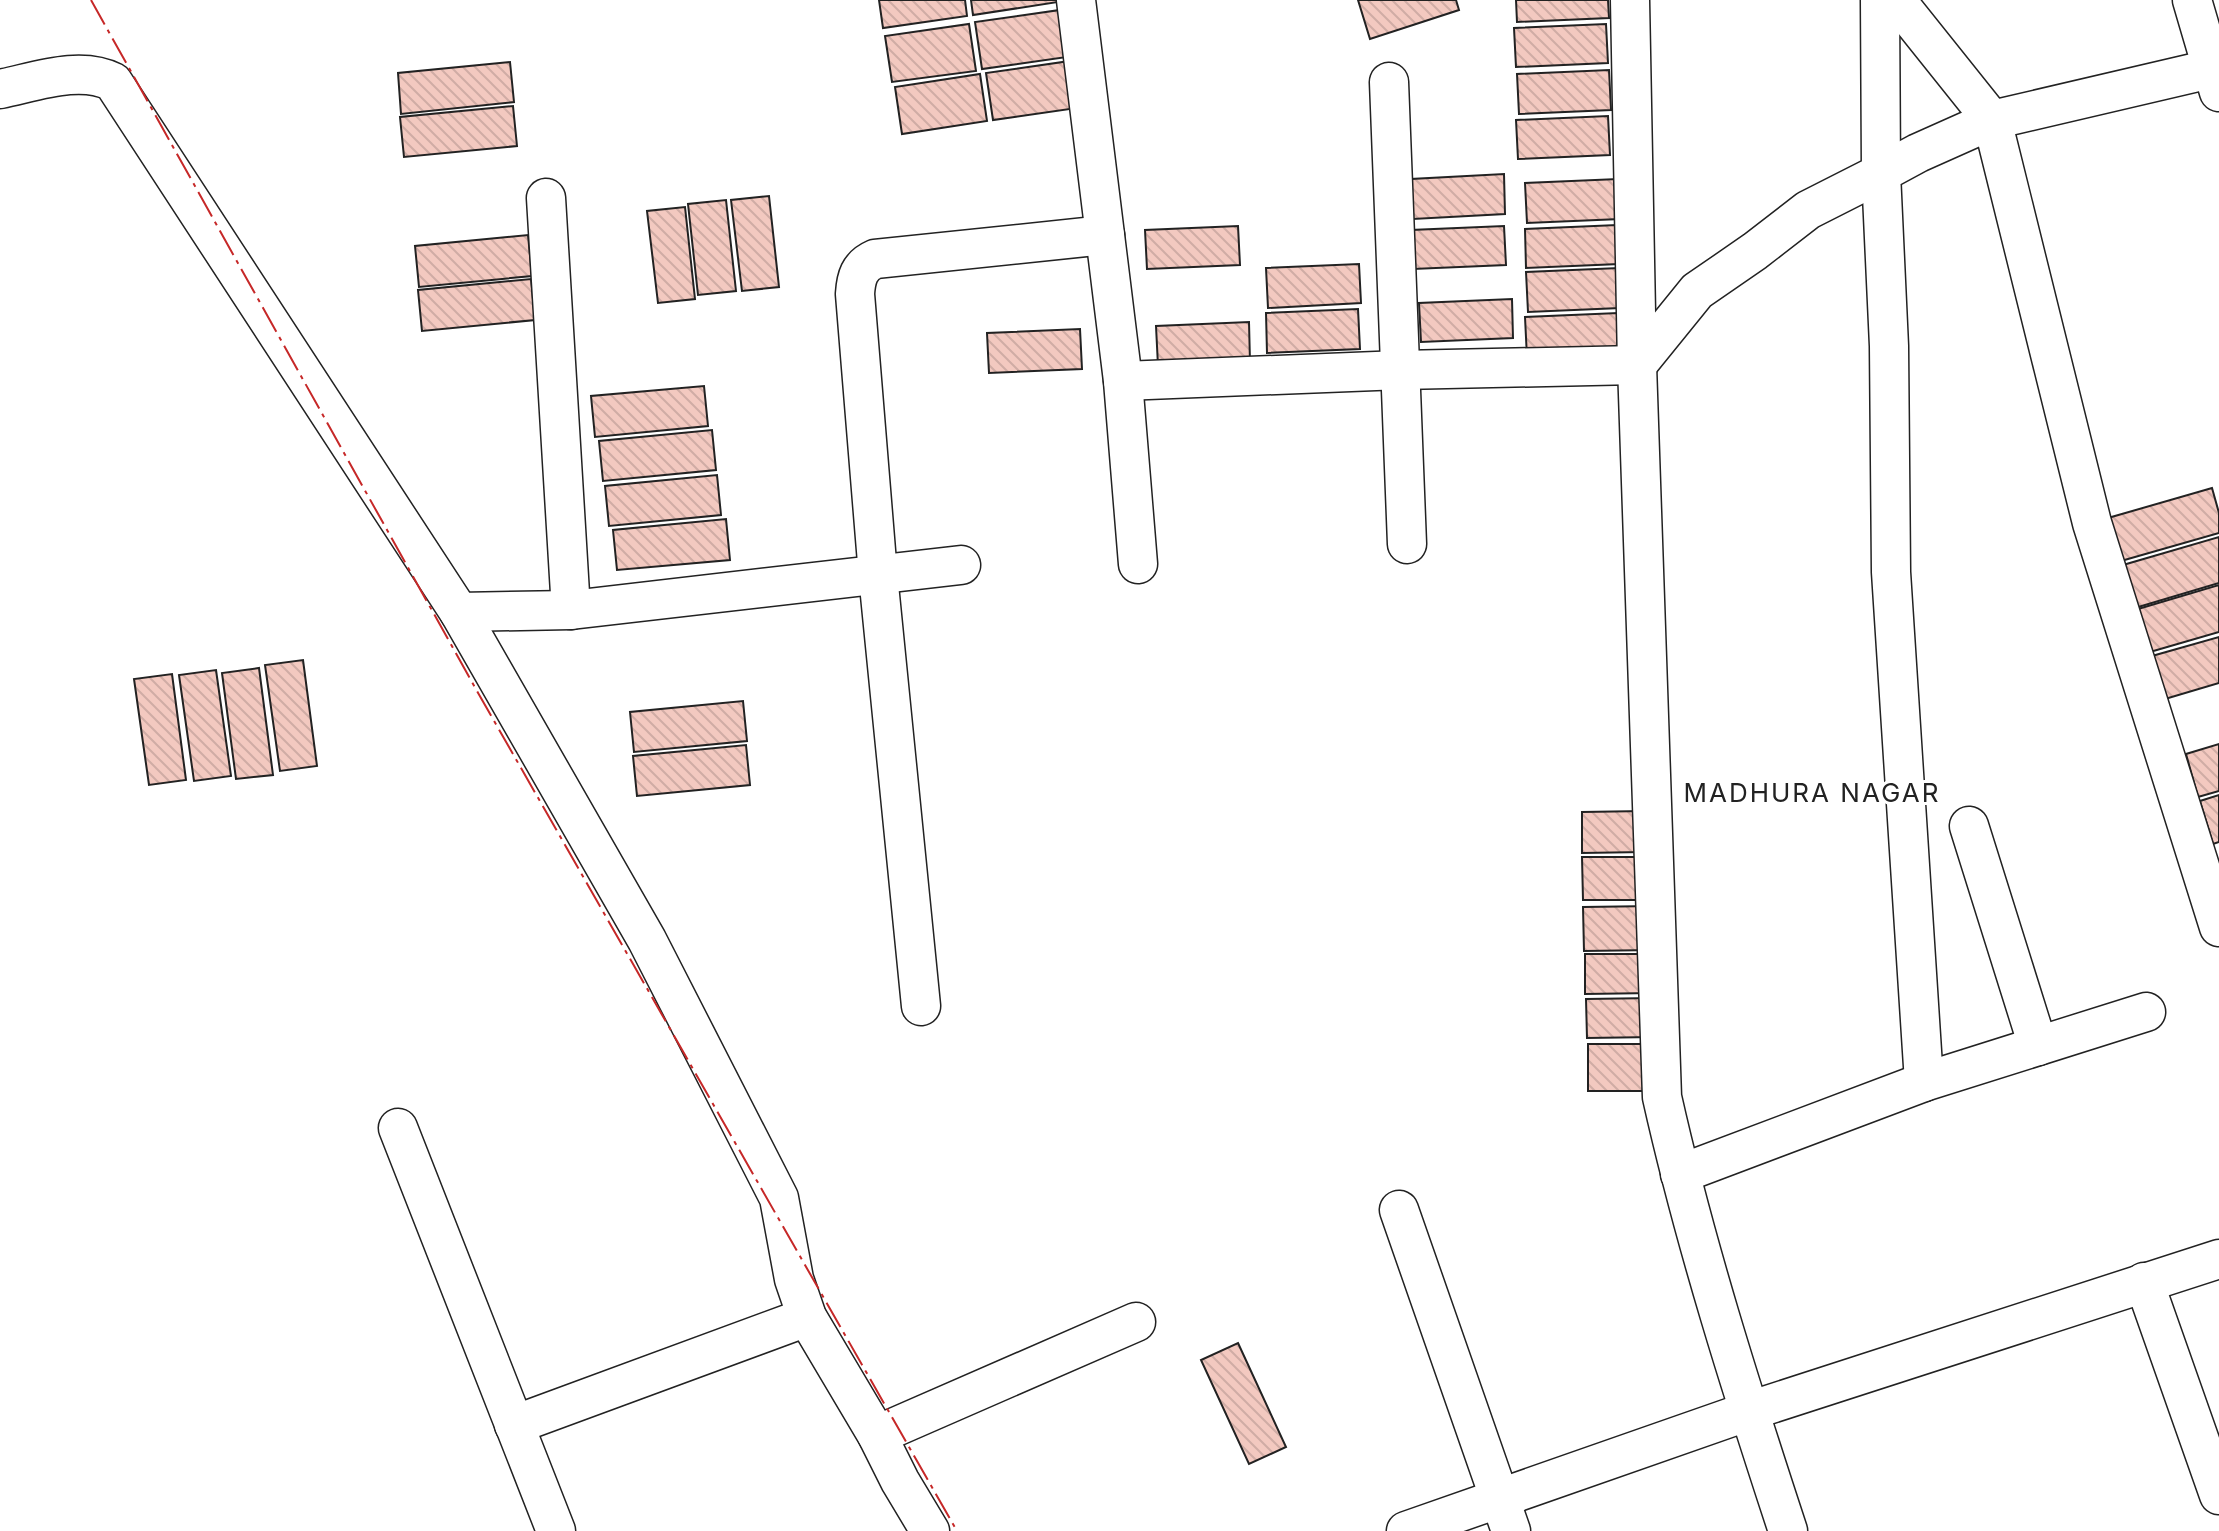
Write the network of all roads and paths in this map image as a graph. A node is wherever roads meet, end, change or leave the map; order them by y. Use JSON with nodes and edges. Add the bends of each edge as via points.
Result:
{"nodes":[{"id":1,"x":1076,"y":0,"type":"edge"},
{"id":2,"x":1630,"y":0,"type":"edge"},
{"id":3,"x":1880,"y":0,"type":"edge"},
{"id":4,"x":1896,"y":0,"type":"edge"},
{"id":5,"x":2192,"y":0,"type":"edge"},
{"id":6,"x":2217,"y":76,"type":"edge"},
{"id":7,"x":1389,"y":82,"type":"dead end"},
{"id":8,"x":0,"y":89,"type":"edge"},
{"id":9,"x":1992,"y":120,"type":"junction"},
{"id":10,"x":1881,"y":173,"type":"junction"},
{"id":11,"x":546,"y":198,"type":"dead end"},
{"id":12,"x":1105,"y":235,"type":"junction"},
{"id":13,"x":1637,"y":365,"type":"junction"},
{"id":14,"x":1401,"y":370,"type":"junction"},
{"id":15,"x":1123,"y":381,"type":"junction"},
{"id":16,"x":1407,"y":544,"type":"dead end"},
{"id":17,"x":1138,"y":564,"type":"dead end"},
{"id":18,"x":961,"y":565,"type":"dead end"},
{"id":19,"x":878,"y":575,"type":"junction"},
{"id":20,"x":571,"y":610,"type":"junction"},
{"id":21,"x":459,"y":612,"type":"junction"},
{"id":22,"x":1969,"y":826,"type":"dead end"},
{"id":23,"x":2219,"y":927,"type":"edge"},
{"id":24,"x":921,"y":1006,"type":"dead end"},
{"id":25,"x":2146,"y":1012,"type":"dead end"},
{"id":26,"x":2038,"y":1046,"type":"junction"},
{"id":27,"x":1924,"y":1082,"type":"junction"},
{"id":28,"x":398,"y":1128,"type":"dead end"},
{"id":29,"x":1680,"y":1174,"type":"junction"},
{"id":30,"x":1399,"y":1210,"type":"dead end"},
{"id":31,"x":2219,"y":1259,"type":"edge"},
{"id":32,"x":2144,"y":1282,"type":"junction"},
{"id":33,"x":807,"y":1317,"type":"junction"},
{"id":34,"x":1136,"y":1322,"type":"dead end"},
{"id":35,"x":1749,"y":1411,"type":"junction"},
{"id":36,"x":514,"y":1425,"type":"junction"},
{"id":37,"x":877,"y":1435,"type":"junction"},
{"id":38,"x":2219,"y":1495,"type":"edge"},
{"id":39,"x":1505,"y":1515,"type":"edge"},
{"id":40,"x":556,"y":1531,"type":"edge"},
{"id":41,"x":930,"y":1531,"type":"edge"},
{"id":42,"x":1406,"y":1531,"type":"edge"},
{"id":43,"x":1788,"y":1531,"type":"edge"}],
"edges":[{"from":1,"to":12,"type":"street"},
{"from":2,"to":13,"type":"street"},
{"from":3,"to":10,"type":"street"},
{"from":4,"to":9,"type":"street"},
{"from":5,"to":6,"type":"street"},
{"from":6,"to":9,"type":"street"},
{"from":7,"to":14,"type":"street"},
{"from":8,"to":21,"type":"street","via":[[78,75],[113,82]]},
{"from":9,"to":10,"type":"street"},
{"from":9,"to":23,"type":"street","via":[[2092,523]]},
{"from":10,"to":13,"type":"street","via":[[1808,210],[1697,291]]},
{"from":10,"to":27,"type":"street","via":[[1891,572]]},
{"from":11,"to":20,"type":"street"},
{"from":12,"to":15,"type":"street"},
{"from":12,"to":19,"type":"street","via":[[875,259],[857,275]]},
{"from":13,"to":14,"type":"street"},
{"from":13,"to":29,"type":"street","via":[[1662,1097]]},
{"from":14,"to":15,"type":"street"},
{"from":14,"to":16,"type":"street"},
{"from":15,"to":17,"type":"street"},
{"from":18,"to":19,"type":"street"},
{"from":19,"to":20,"type":"street"},
{"from":19,"to":24,"type":"street"},
{"from":20,"to":21,"type":"street"},
{"from":21,"to":33,"type":"street","via":[[647,940],[751,1140],[779,1198]]},
{"from":22,"to":26,"type":"street"},
{"from":25,"to":26,"type":"street"},
{"from":26,"to":27,"type":"street"},
{"from":27,"to":29,"type":"street"},
{"from":28,"to":36,"type":"street"},
{"from":29,"to":35,"type":"street"},
{"from":30,"to":39,"type":"street"},
{"from":31,"to":32,"type":"street"},
{"from":32,"to":35,"type":"street"},
{"from":32,"to":38,"type":"street"},
{"from":33,"to":36,"type":"street"},
{"from":33,"to":37,"type":"street"},
{"from":34,"to":37,"type":"street"},
{"from":35,"to":39,"type":"street"},
{"from":35,"to":43,"type":"street"},
{"from":36,"to":40,"type":"street"},
{"from":37,"to":41,"type":"street"},
{"from":39,"to":42,"type":"street"}]}
